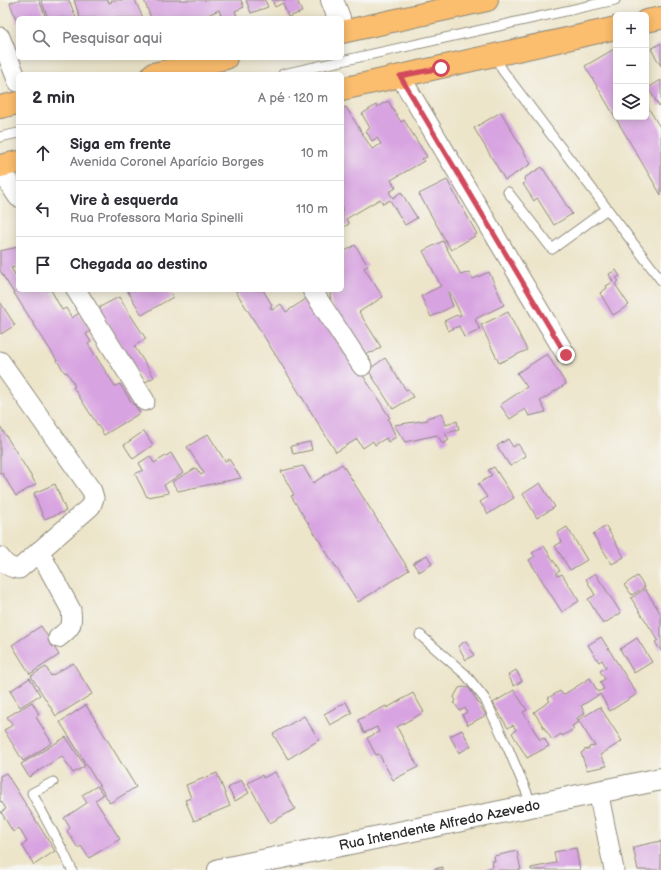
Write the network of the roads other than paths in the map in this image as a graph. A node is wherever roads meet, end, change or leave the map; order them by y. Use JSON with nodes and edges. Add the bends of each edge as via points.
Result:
{"nodes":[{"id":1,"x":332,"y":0,"type":"edge"},
{"id":2,"x":486,"y":0,"type":"edge"},
{"id":3,"x":615,"y":0,"type":"edge"},
{"id":4,"x":338,"y":16,"type":"edge"},
{"id":5,"x":661,"y":18,"type":"edge"},
{"id":6,"x":649,"y":20,"type":"edge"},
{"id":7,"x":344,"y":26,"type":"edge"},
{"id":8,"x":613,"y":29,"type":"edge"},
{"id":9,"x":0,"y":37,"type":"edge"},
{"id":10,"x":494,"y":55,"type":"junction"},
{"id":11,"x":217,"y":60,"type":"edge"},
{"id":12,"x":162,"y":72,"type":"edge"},
{"id":13,"x":292,"y":72,"type":"edge"},
{"id":14,"x":400,"y":76,"type":"junction"},
{"id":15,"x":16,"y":77,"type":"edge"},
{"id":16,"x":344,"y":90,"type":"edge"},
{"id":17,"x":16,"y":103,"type":"edge"},
{"id":18,"x":0,"y":107,"type":"edge"},
{"id":19,"x":16,"y":133,"type":"edge"},
{"id":20,"x":0,"y":137,"type":"edge"},
{"id":21,"x":16,"y":163,"type":"edge"},
{"id":22,"x":0,"y":167,"type":"edge"},
{"id":23,"x":508,"y":192,"type":"dead end"},
{"id":24,"x":16,"y":194,"type":"edge"},
{"id":25,"x":607,"y":210,"type":"junction"},
{"id":26,"x":661,"y":280,"type":"edge"},
{"id":27,"x":77,"y":292,"type":"edge"},
{"id":28,"x":313,"y":292,"type":"edge"},
{"id":29,"x":566,"y":355,"type":"dead end"},
{"id":30,"x":0,"y":361,"type":"edge"},
{"id":31,"x":362,"y":366,"type":"dead end"},
{"id":32,"x":145,"y":401,"type":"dead end"},
{"id":33,"x":39,"y":551,"type":"junction"},
{"id":34,"x":0,"y":557,"type":"edge"},
{"id":35,"x":420,"y":635,"type":"dead end"},
{"id":36,"x":58,"y":638,"type":"dead end"},
{"id":37,"x":661,"y":779,"type":"edge"},
{"id":38,"x":53,"y":782,"type":"dead end"},
{"id":39,"x":598,"y":791,"type":"junction"},
{"id":40,"x":532,"y":805,"type":"junction"},
{"id":41,"x":72,"y":870,"type":"edge"},
{"id":42,"x":218,"y":870,"type":"edge"},
{"id":43,"x":614,"y":870,"type":"edge"}],
"edges":[{"from":1,"to":4,"type":"street"},
{"from":2,"to":7,"type":"main road"},
{"from":3,"to":13,"type":"lane"},
{"from":5,"to":6,"type":"main road"},
{"from":8,"to":10,"type":"main road"},
{"from":9,"to":15,"type":"street"},
{"from":10,"to":14,"type":"main road"},
{"from":10,"to":25,"type":"lane"},
{"from":11,"to":12,"type":"main road"},
{"from":14,"to":16,"type":"main road"},
{"from":14,"to":29,"type":"street"},
{"from":17,"to":18,"type":"main road"},
{"from":19,"to":20,"type":"lane"},
{"from":21,"to":22,"type":"main road"},
{"from":22,"to":24,"type":"street"},
{"from":23,"to":25,"type":"lane","via":[[552,249]]},
{"from":25,"to":26,"type":"lane"},
{"from":27,"to":32,"type":"street"},
{"from":28,"to":31,"type":"street"},
{"from":30,"to":33,"type":"street","via":[[92,491],[94,498],[91,506]]},
{"from":33,"to":34,"type":"street","via":[[19,569],[10,568]]},
{"from":33,"to":36,"type":"street","via":[[71,610],[73,621],[69,629]]},
{"from":35,"to":40,"type":"lane","via":[[466,675],[485,699]]},
{"from":37,"to":39,"type":"street","name":"Rua Intendente Alfredo Azevedo"},
{"from":38,"to":41,"type":"lane","via":[[32,793]]},
{"from":39,"to":40,"type":"street","name":"Rua Intendente Alfredo Azevedo"},
{"from":39,"to":43,"type":"street"},
{"from":40,"to":42,"type":"street","name":"Rua Intendente Alfredo Azevedo"}]}
